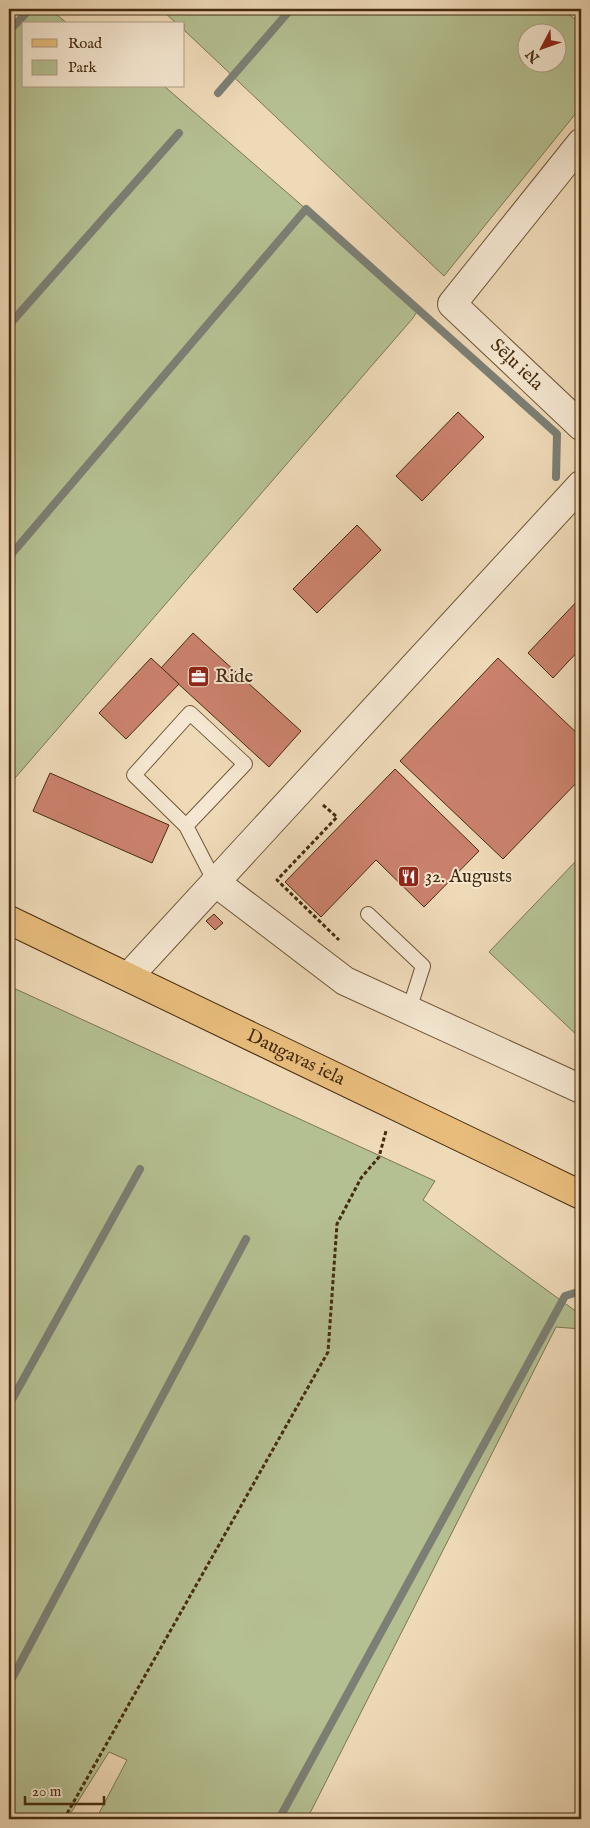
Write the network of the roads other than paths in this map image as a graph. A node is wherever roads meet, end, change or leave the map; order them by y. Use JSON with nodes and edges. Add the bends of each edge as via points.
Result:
{"nodes":[{"id":1,"x":581,"y":143,"type":"edge"},
{"id":2,"x":581,"y":426,"type":"edge"},
{"id":3,"x":581,"y":485,"type":"edge"},
{"id":4,"x":186,"y":826,"type":"junction"},
{"id":5,"x":216,"y":882,"type":"junction"},
{"id":6,"x":368,"y":914,"type":"dead end"},
{"id":7,"x":9,"y":920,"type":"edge"},
{"id":8,"x":129,"y":976,"type":"junction"},
{"id":9,"x":409,"y":1010,"type":"junction"},
{"id":10,"x":581,"y":1089,"type":"edge"},
{"id":11,"x":581,"y":1195,"type":"edge"}],
"edges":[{"from":1,"to":2,"type":"street","name":"Sēļu iela","via":[[452,304]]},
{"from":3,"to":5,"type":"street"},
{"from":4,"to":4,"type":"lane","via":[[245,764],[190,713],[134,775]]},
{"from":4,"to":5,"type":"lane"},
{"from":5,"to":8,"type":"street"},
{"from":5,"to":9,"type":"street","via":[[345,981]]},
{"from":6,"to":9,"type":"lane","via":[[423,966]]},
{"from":7,"to":8,"type":"main road","name":"Daugavas iela"},
{"from":8,"to":11,"type":"main road","name":"Daugavas iela"},
{"from":9,"to":10,"type":"street"}]}
